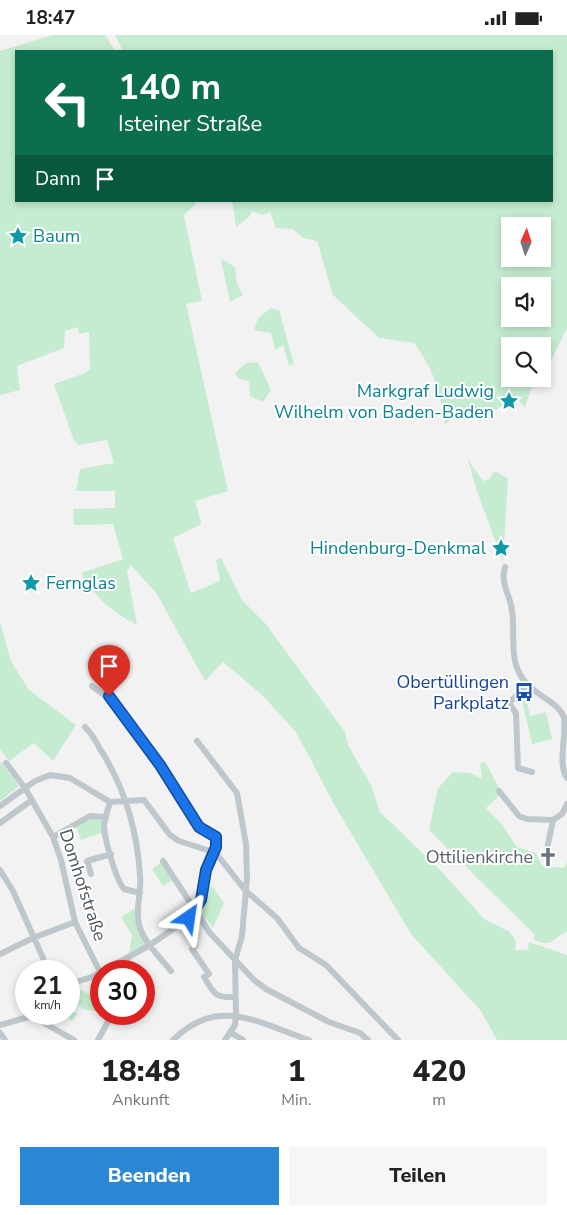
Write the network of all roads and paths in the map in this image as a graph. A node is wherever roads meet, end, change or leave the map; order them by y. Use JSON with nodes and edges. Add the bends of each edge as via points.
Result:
{"nodes":[{"id":1,"x":505,"y":567,"type":"dead end"},
{"id":2,"x":528,"y":685,"type":"junction"},
{"id":3,"x":92,"y":686,"type":"dead end"},
{"id":4,"x":85,"y":727,"type":"dead end"},
{"id":5,"x":197,"y":741,"type":"dead end"},
{"id":6,"x":6,"y":763,"type":"dead end"},
{"id":7,"x":532,"y":772,"type":"dead end"},
{"id":8,"x":567,"y":777,"type":"edge"},
{"id":9,"x":25,"y":788,"type":"junction"},
{"id":10,"x":499,"y":791,"type":"dead end"},
{"id":11,"x":32,"y":801,"type":"junction"},
{"id":12,"x":110,"y":802,"type":"junction"},
{"id":13,"x":125,"y":802,"type":"junction"},
{"id":14,"x":567,"y":804,"type":"edge"},
{"id":15,"x":0,"y":806,"type":"edge"},
{"id":16,"x":106,"y":817,"type":"junction"},
{"id":17,"x":553,"y":820,"type":"junction"},
{"id":18,"x":0,"y":823,"type":"edge"},
{"id":19,"x":53,"y":837,"type":"junction"},
{"id":20,"x":548,"y":849,"type":"dead end"},
{"id":21,"x":213,"y":852,"type":"junction"},
{"id":22,"x":111,"y":855,"type":"junction"},
{"id":23,"x":163,"y":861,"type":"dead end"},
{"id":24,"x":0,"y":869,"type":"edge"},
{"id":25,"x":91,"y":873,"type":"dead end"},
{"id":26,"x":245,"y":890,"type":"junction"},
{"id":27,"x":140,"y":893,"type":"junction"},
{"id":28,"x":195,"y":911,"type":"junction"},
{"id":29,"x":76,"y":922,"type":"junction"},
{"id":30,"x":181,"y":925,"type":"junction"},
{"id":31,"x":33,"y":938,"type":"junction"},
{"id":32,"x":150,"y":945,"type":"junction"},
{"id":33,"x":0,"y":954,"type":"edge"},
{"id":34,"x":43,"y":959,"type":"dead end"},
{"id":35,"x":93,"y":960,"type":"edge"},
{"id":36,"x":122,"y":960,"type":"edge"},
{"id":37,"x":235,"y":960,"type":"junction"},
{"id":38,"x":171,"y":971,"type":"dead end"},
{"id":39,"x":234,"y":997,"type":"junction"},
{"id":40,"x":236,"y":1016,"type":"junction"},
{"id":41,"x":15,"y":1020,"type":"edge"},
{"id":42,"x":0,"y":1025,"type":"edge"},
{"id":43,"x":48,"y":1025,"type":"edge"},
{"id":44,"x":106,"y":1025,"type":"edge"},
{"id":45,"x":230,"y":1032,"type":"junction"},
{"id":46,"x":0,"y":1033,"type":"edge"},
{"id":47,"x":5,"y":1040,"type":"edge"},
{"id":48,"x":74,"y":1040,"type":"edge"},
{"id":49,"x":98,"y":1040,"type":"edge"},
{"id":50,"x":173,"y":1040,"type":"edge"},
{"id":51,"x":225,"y":1040,"type":"edge"},
{"id":52,"x":243,"y":1040,"type":"edge"},
{"id":53,"x":309,"y":1040,"type":"edge"},
{"id":54,"x":368,"y":1040,"type":"edge"},
{"id":55,"x":398,"y":1040,"type":"edge"}],
"edges":[{"from":1,"to":2,"type":"street","via":[[502,579],[512,613],[514,658]]},
{"from":2,"to":7,"type":"street","via":[[509,703],[516,713],[518,768]]},
{"from":2,"to":8,"type":"street","via":[[564,717],[567,730],[564,770]]},
{"from":3,"to":21,"type":"street","via":[[112,699],[160,765],[196,823],[216,837]]},
{"from":4,"to":13,"type":"street","via":[[110,765]]},
{"from":5,"to":26,"type":"street","via":[[236,793],[246,844]]},
{"from":6,"to":9,"type":"street","name":"Domhofstraße"},
{"from":9,"to":11,"type":"street","name":"Domhofstraße"},
{"from":9,"to":12,"type":"street","via":[[43,777],[58,775]]},
{"from":9,"to":15,"type":"street"},
{"from":10,"to":17,"type":"street","via":[[523,818]]},
{"from":11,"to":18,"type":"street"},
{"from":11,"to":19,"type":"street","name":"Domhofstraße"},
{"from":12,"to":13,"type":"street"},
{"from":12,"to":16,"type":"street"},
{"from":13,"to":21,"type":"street","via":[[144,800],[170,835]]},
{"from":13,"to":27,"type":"street","via":[[138,853]]},
{"from":14,"to":17,"type":"street","via":[[562,814]]},
{"from":16,"to":19,"type":"street","via":[[90,816]]},
{"from":16,"to":22,"type":"street","via":[[105,833]]},
{"from":17,"to":20,"type":"street"},
{"from":19,"to":29,"type":"street","name":"Domhofstraße"},
{"from":21,"to":26,"type":"street"},
{"from":21,"to":28,"type":"street","via":[[207,865],[201,900]]},
{"from":22,"to":25,"type":"street","via":[[87,861]]},
{"from":22,"to":27,"type":"street","via":[[121,885]]},
{"from":23,"to":28,"type":"street"},
{"from":24,"to":31,"type":"street"},
{"from":26,"to":37,"type":"street","via":[[242,936]]},
{"from":26,"to":55,"type":"street","via":[[271,911],[299,948],[326,965]]},
{"from":27,"to":32,"type":"street","via":[[138,922]]},
{"from":28,"to":30,"type":"street"},
{"from":28,"to":37,"type":"street"},
{"from":29,"to":31,"type":"street"},
{"from":29,"to":35,"type":"street","name":"Domhofstraße"},
{"from":30,"to":32,"type":"street"},
{"from":30,"to":39,"type":"street","via":[[209,974],[204,977],[215,994]]},
{"from":31,"to":33,"type":"street"},
{"from":31,"to":34,"type":"street"},
{"from":32,"to":36,"type":"street"},
{"from":32,"to":38,"type":"street"},
{"from":37,"to":39,"type":"street"},
{"from":37,"to":54,"type":"street","via":[[266,989],[329,1022],[360,1033]]},
{"from":39,"to":40,"type":"street"},
{"from":40,"to":45,"type":"street"},
{"from":40,"to":50,"type":"street","via":[[198,1020]]},
{"from":40,"to":53,"type":"street"},
{"from":41,"to":42,"type":"street"},
{"from":43,"to":48,"type":"street"},
{"from":44,"to":49,"type":"street"},
{"from":45,"to":51,"type":"street"},
{"from":45,"to":52,"type":"street"},
{"from":46,"to":47,"type":"street"}]}
